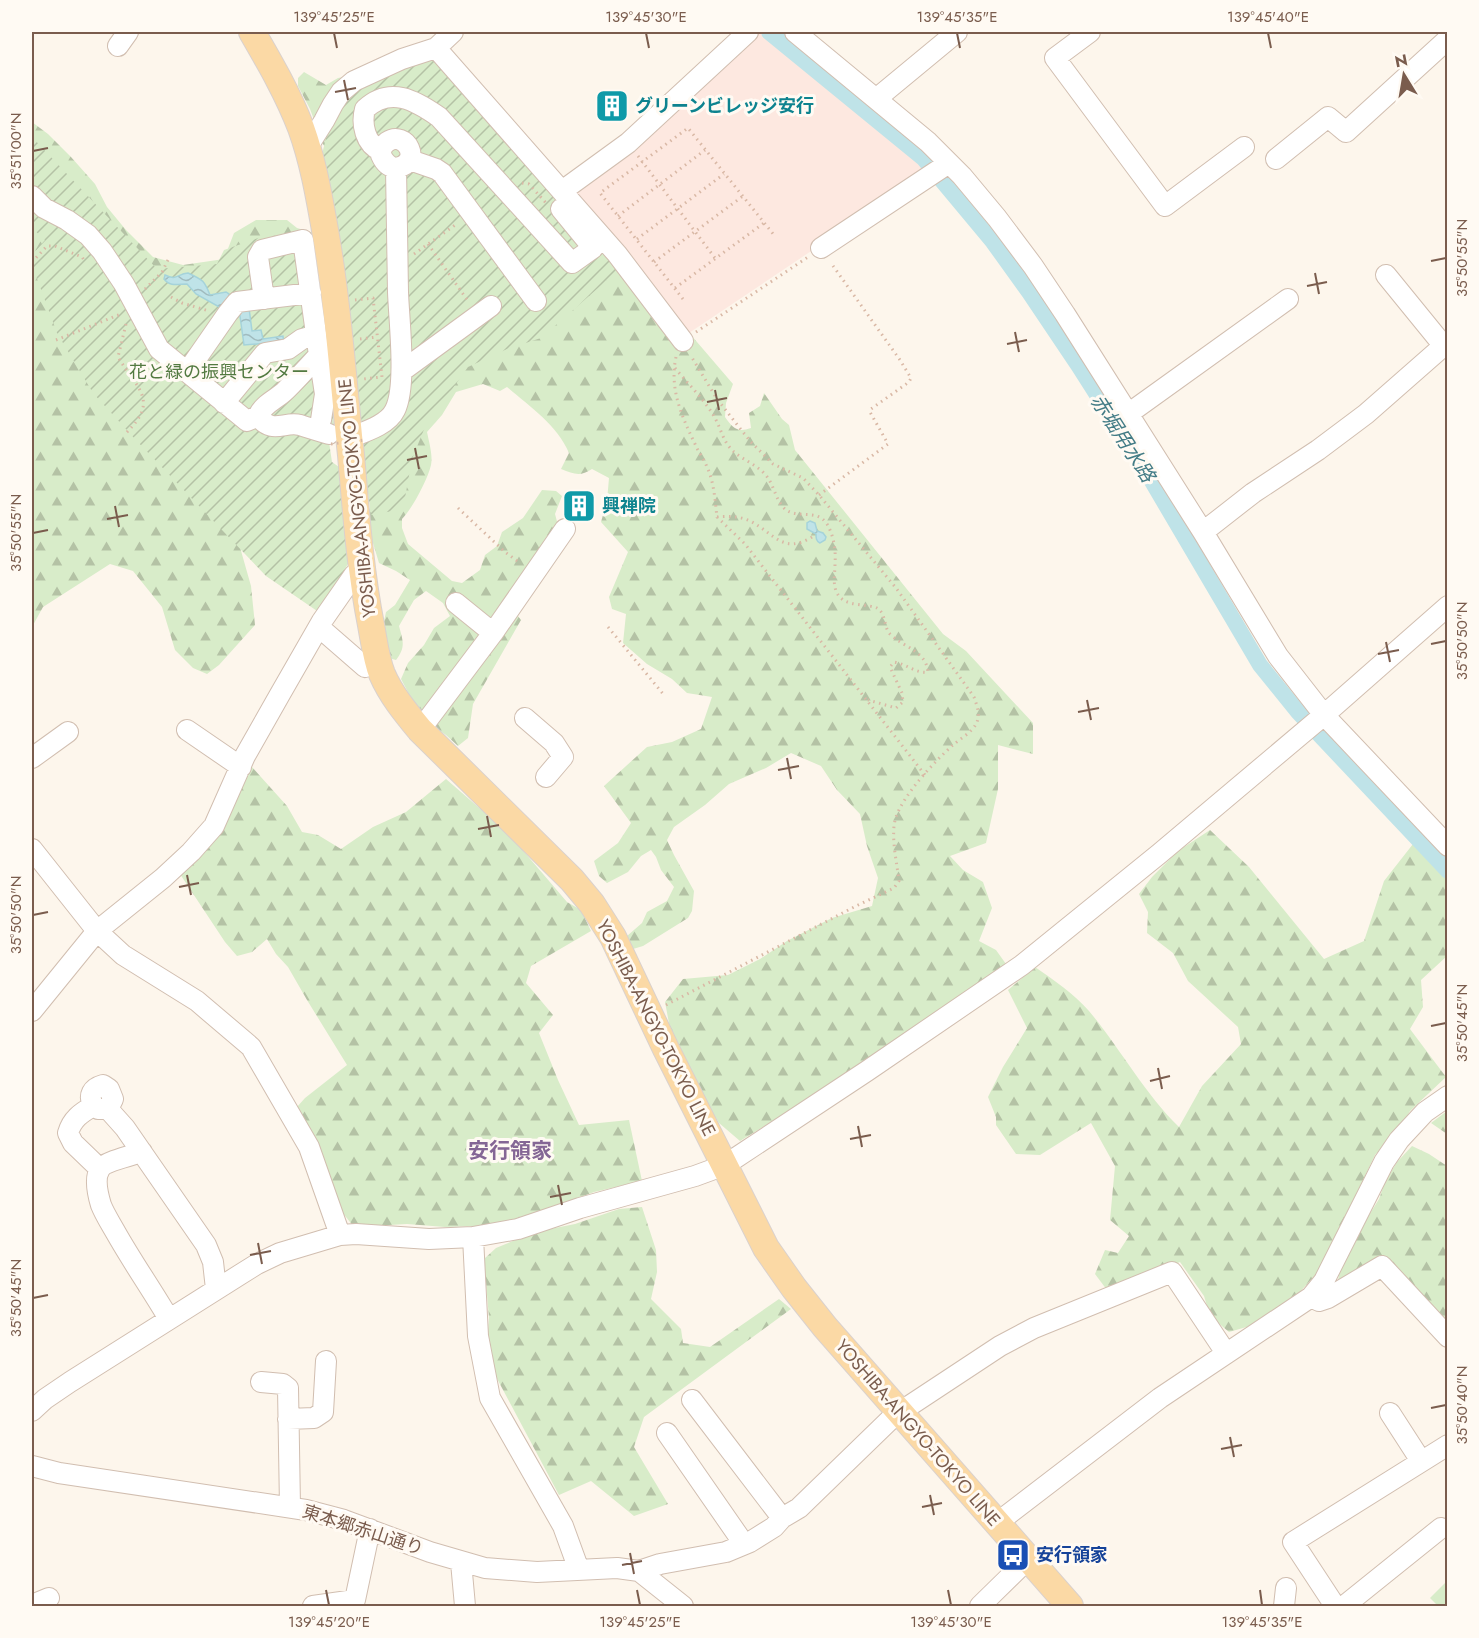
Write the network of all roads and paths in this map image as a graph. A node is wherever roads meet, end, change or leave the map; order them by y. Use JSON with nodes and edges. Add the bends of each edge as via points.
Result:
{"nodes":[{"id":1,"x":252,"y":32,"type":"edge"},
{"id":2,"x":453,"y":32,"type":"edge"},
{"id":3,"x":748,"y":32,"type":"edge"},
{"id":4,"x":795,"y":32,"type":"edge"},
{"id":5,"x":957,"y":32,"type":"edge"},
{"id":6,"x":1090,"y":32,"type":"edge"},
{"id":7,"x":1448,"y":39,"type":"edge"},
{"id":8,"x":436,"y":48,"type":"junction"},
{"id":9,"x":876,"y":99,"type":"junction"},
{"id":10,"x":628,"y":143,"type":"junction"},
{"id":11,"x":1244,"y":147,"type":"dead end"},
{"id":12,"x":307,"y":148,"type":"junction"},
{"id":13,"x":705,"y":150,"type":"junction"},
{"id":14,"x":1276,"y":159,"type":"dead end"},
{"id":15,"x":642,"y":161,"type":"junction"},
{"id":16,"x":949,"y":163,"type":"junction"},
{"id":17,"x":403,"y":164,"type":"junction"},
{"id":18,"x":724,"y":174,"type":"junction"},
{"id":19,"x":520,"y":182,"type":"dead end"},
{"id":20,"x":659,"y":184,"type":"junction"},
{"id":21,"x":32,"y":196,"type":"edge"},
{"id":22,"x":742,"y":196,"type":"junction"},
{"id":23,"x":565,"y":201,"type":"junction"},
{"id":24,"x":678,"y":209,"type":"junction"},
{"id":25,"x":471,"y":213,"type":"junction"},
{"id":26,"x":618,"y":216,"type":"junction"},
{"id":27,"x":764,"y":223,"type":"junction"},
{"id":28,"x":696,"y":232,"type":"junction"},
{"id":29,"x":774,"y":236,"type":"dead end"},
{"id":30,"x":637,"y":240,"type":"junction"},
{"id":31,"x":428,"y":244,"type":"junction"},
{"id":32,"x":820,"y":248,"type":"junction"},
{"id":33,"x":170,"y":256,"type":"dead end"},
{"id":34,"x":715,"y":258,"type":"junction"},
{"id":35,"x":32,"y":262,"type":"edge"},
{"id":36,"x":654,"y":262,"type":"junction"},
{"id":37,"x":398,"y":265,"type":"junction"},
{"id":38,"x":90,"y":266,"type":"dead end"},
{"id":39,"x":1386,"y":275,"type":"dead end"},
{"id":40,"x":675,"y":288,"type":"junction"},
{"id":41,"x":311,"y":293,"type":"junction"},
{"id":42,"x":171,"y":297,"type":"dead end"},
{"id":43,"x":264,"y":299,"type":"junction"},
{"id":44,"x":684,"y":299,"type":"dead end"},
{"id":45,"x":1288,"y":299,"type":"dead end"},
{"id":46,"x":350,"y":300,"type":"dead end"},
{"id":47,"x":536,"y":301,"type":"dead end"},
{"id":48,"x":132,"y":305,"type":"junction"},
{"id":49,"x":484,"y":310,"type":"joint"},
{"id":50,"x":224,"y":319,"type":"junction"},
{"id":51,"x":316,"y":335,"type":"junction"},
{"id":52,"x":377,"y":337,"type":"junction"},
{"id":53,"x":56,"y":340,"type":"dead end"},
{"id":54,"x":356,"y":340,"type":"dead end"},
{"id":55,"x":683,"y":341,"type":"junction"},
{"id":56,"x":1445,"y":344,"type":"edge"},
{"id":57,"x":319,"y":355,"type":"junction"},
{"id":58,"x":674,"y":366,"type":"junction"},
{"id":59,"x":402,"y":371,"type":"junction"},
{"id":60,"x":187,"y":372,"type":"junction"},
{"id":61,"x":361,"y":379,"type":"dead end"},
{"id":62,"x":224,"y":403,"type":"junction"},
{"id":63,"x":1128,"y":414,"type":"junction"},
{"id":64,"x":258,"y":416,"type":"junction"},
{"id":65,"x":126,"y":433,"type":"dead end"},
{"id":66,"x":339,"y":435,"type":"junction"},
{"id":67,"x":819,"y":495,"type":"junction"},
{"id":68,"x":458,"y":508,"type":"dead end"},
{"id":69,"x":717,"y":517,"type":"junction"},
{"id":70,"x":565,"y":529,"type":"dead end"},
{"id":71,"x":1203,"y":532,"type":"junction"},
{"id":72,"x":812,"y":537,"type":"dead end"},
{"id":73,"x":362,"y":569,"type":"junction"},
{"id":74,"x":534,"y":573,"type":"junction"},
{"id":75,"x":456,"y":603,"type":"dead end"},
{"id":76,"x":1448,"y":606,"type":"edge"},
{"id":77,"x":319,"y":627,"type":"junction"},
{"id":78,"x":608,"y":627,"type":"dead end"},
{"id":79,"x":493,"y":633,"type":"junction"},
{"id":80,"x":379,"y":661,"type":"junction"},
{"id":81,"x":664,"y":695,"type":"dead end"},
{"id":82,"x":867,"y":699,"type":"junction"},
{"id":83,"x":1324,"y":715,"type":"junction"},
{"id":84,"x":525,"y":718,"type":"dead end"},
{"id":85,"x":187,"y":730,"type":"dead end"},
{"id":86,"x":420,"y":730,"type":"junction"},
{"id":87,"x":68,"y":732,"type":"dead end"},
{"id":88,"x":32,"y":758,"type":"edge"},
{"id":89,"x":241,"y":767,"type":"junction"},
{"id":90,"x":925,"y":775,"type":"junction"},
{"id":91,"x":546,"y":777,"type":"dead end"},
{"id":92,"x":1448,"y":846,"type":"edge"},
{"id":93,"x":32,"y":849,"type":"edge"},
{"id":94,"x":97,"y":931,"type":"junction"},
{"id":95,"x":32,"y":1011,"type":"edge"},
{"id":96,"x":649,"y":1013,"type":"junction"},
{"id":97,"x":1448,"y":1096,"type":"edge"},
{"id":98,"x":142,"y":1152,"type":"junction"},
{"id":99,"x":725,"y":1165,"type":"junction"},
{"id":100,"x":100,"y":1169,"type":"junction"},
{"id":101,"x":340,"y":1235,"type":"junction"},
{"id":102,"x":472,"y":1237,"type":"junction"},
{"id":103,"x":213,"y":1262,"type":"junction"},
{"id":104,"x":241,"y":1274,"type":"junction"},
{"id":105,"x":216,"y":1289,"type":"junction"},
{"id":106,"x":1311,"y":1297,"type":"junction"},
{"id":107,"x":169,"y":1319,"type":"junction"},
{"id":108,"x":1448,"y":1337,"type":"edge"},
{"id":109,"x":1226,"y":1353,"type":"junction"},
{"id":110,"x":326,"y":1361,"type":"dead end"},
{"id":111,"x":261,"y":1382,"type":"dead end"},
{"id":112,"x":692,"y":1400,"type":"dead end"},
{"id":113,"x":32,"y":1412,"type":"edge"},
{"id":114,"x":900,"y":1412,"type":"junction"},
{"id":115,"x":1390,"y":1413,"type":"dead end"},
{"id":116,"x":288,"y":1419,"type":"junction"},
{"id":117,"x":667,"y":1432,"type":"dead end"},
{"id":118,"x":1448,"y":1445,"type":"edge"},
{"id":119,"x":1420,"y":1461,"type":"junction"},
{"id":120,"x":32,"y":1466,"type":"edge"},
{"id":121,"x":290,"y":1507,"type":"junction"},
{"id":122,"x":782,"y":1518,"type":"junction"},
{"id":123,"x":998,"y":1522,"type":"junction"},
{"id":124,"x":1441,"y":1528,"type":"dead end"},
{"id":125,"x":370,"y":1529,"type":"junction"},
{"id":126,"x":744,"y":1544,"type":"junction"},
{"id":127,"x":1028,"y":1559,"type":"junction"},
{"id":128,"x":461,"y":1562,"type":"junction"},
{"id":129,"x":579,"y":1569,"type":"junction"},
{"id":130,"x":639,"y":1570,"type":"junction"},
{"id":131,"x":313,"y":1606,"type":"edge"},
{"id":132,"x":465,"y":1606,"type":"edge"},
{"id":133,"x":682,"y":1606,"type":"edge"},
{"id":134,"x":980,"y":1606,"type":"edge"},
{"id":135,"x":1070,"y":1606,"type":"edge"},
{"id":136,"x":1335,"y":1606,"type":"edge"},
{"id":137,"x":1344,"y":1606,"type":"edge"}],
"edges":[{"from":1,"to":12,"type":"main road","name":"YOSHIBA-ANGYO-TOKYO LINE","via":[[285,92]]},
{"from":2,"to":8,"type":"street"},
{"from":3,"to":10,"type":"street"},
{"from":4,"to":9,"type":"street"},
{"from":5,"to":9,"type":"street"},
{"from":6,"to":11,"type":"street","via":[[1055,58],[1166,206]]},
{"from":7,"to":14,"type":"street","via":[[1346,132],[1328,117]]},
{"from":8,"to":12,"type":"street","via":[[402,58],[354,81],[341,92]]},
{"from":8,"to":23,"type":"street"},
{"from":9,"to":16,"type":"street"},
{"from":10,"to":15,"type":"path"},
{"from":10,"to":23,"type":"street"},
{"from":12,"to":66,"type":"main road","name":"YOSHIBA-ANGYO-TOKYO LINE","via":[[329,256]]},
{"from":13,"to":15,"type":"path","via":[[688,128]]},
{"from":13,"to":18,"type":"path"},
{"from":13,"to":20,"type":"path"},
{"from":15,"to":20,"type":"path"},
{"from":15,"to":26,"type":"path","via":[[600,193]]},
{"from":16,"to":32,"type":"street"},
{"from":16,"to":63,"type":"street","via":[[1033,266]]},
{"from":17,"to":23,"type":"street","via":[[409,148],[404,141],[389,140],[381,151],[370,143],[365,131],[365,109],[379,98],[416,102],[439,117],[572,263],[593,248]]},
{"from":17,"to":25,"type":"street","via":[[442,173]]},
{"from":17,"to":37,"type":"street"},
{"from":18,"to":22,"type":"path"},
{"from":18,"to":24,"type":"path"},
{"from":19,"to":23,"type":"path","via":[[529,184],[550,208]]},
{"from":20,"to":24,"type":"path"},
{"from":20,"to":26,"type":"path"},
{"from":21,"to":48,"type":"street","via":[[88,235],[124,284]]},
{"from":22,"to":27,"type":"path"},
{"from":22,"to":28,"type":"path"},
{"from":23,"to":55,"type":"street","via":[[617,254]]},
{"from":24,"to":28,"type":"path"},
{"from":24,"to":30,"type":"path"},
{"from":25,"to":31,"type":"path"},
{"from":25,"to":47,"type":"street"},
{"from":26,"to":30,"type":"path"},
{"from":27,"to":29,"type":"path"},
{"from":27,"to":34,"type":"path"},
{"from":28,"to":34,"type":"path"},
{"from":28,"to":36,"type":"path"},
{"from":30,"to":36,"type":"path"},
{"from":31,"to":37,"type":"path"},
{"from":31,"to":49,"type":"path"},
{"from":32,"to":55,"type":"path"},
{"from":32,"to":67,"type":"path","via":[[911,378],[871,409],[888,444]]},
{"from":33,"to":48,"type":"path","via":[[162,272]]},
{"from":34,"to":40,"type":"path"},
{"from":35,"to":38,"type":"path","via":[[47,246],[55,246]]},
{"from":36,"to":40,"type":"path"},
{"from":37,"to":59,"type":"street"},
{"from":39,"to":56,"type":"street"},
{"from":40,"to":44,"type":"path"},
{"from":41,"to":43,"type":"street"},
{"from":41,"to":43,"type":"street","via":[[303,240],[261,250],[258,257]]},
{"from":41,"to":51,"type":"street"},
{"from":42,"to":50,"type":"path"},
{"from":43,"to":50,"type":"street","via":[[237,302]]},
{"from":45,"to":63,"type":"street"},
{"from":46,"to":52,"type":"path","via":[[373,298]]},
{"from":48,"to":53,"type":"path"},
{"from":48,"to":60,"type":"street","via":[[159,349]]},
{"from":48,"to":65,"type":"path","via":[[118,357],[144,398],[143,411]]},
{"from":49,"to":59,"type":"street"},
{"from":50,"to":60,"type":"street"},
{"from":51,"to":57,"type":"street"},
{"from":51,"to":62,"type":"street","via":[[288,349],[265,353]]},
{"from":52,"to":54,"type":"path"},
{"from":52,"to":61,"type":"path","via":[[382,377]]},
{"from":55,"to":58,"type":"path"},
{"from":55,"to":67,"type":"path","via":[[717,399],[750,441],[773,464],[803,478]]},
{"from":56,"to":71,"type":"street","via":[[1366,414]]},
{"from":57,"to":64,"type":"street"},
{"from":57,"to":66,"type":"street"},
{"from":58,"to":69,"type":"path","via":[[677,402],[707,467]]},
{"from":58,"to":82,"type":"path","via":[[714,417],[733,451],[767,477],[783,508],[823,518],[834,542],[833,581],[842,599],[877,608],[890,635],[922,656],[928,672],[894,662],[890,667],[902,693],[903,702],[896,708]]},
{"from":59,"to":66,"type":"street","via":[[395,412],[386,421]]},
{"from":60,"to":62,"type":"street"},
{"from":62,"to":64,"type":"street","via":[[247,421]]},
{"from":63,"to":71,"type":"street"},
{"from":64,"to":66,"type":"street","via":[[272,426],[297,424]]},
{"from":66,"to":73,"type":"main road","name":"YOSHIBA-ANGYO-TOKYO LINE"},
{"from":67,"to":90,"type":"path","via":[[896,588],[974,697],[979,714],[976,725]]},
{"from":68,"to":74,"type":"path"},
{"from":69,"to":72,"type":"path","via":[[749,520],[793,545]]},
{"from":69,"to":82,"type":"path","via":[[745,544]]},
{"from":70,"to":74,"type":"street"},
{"from":71,"to":83,"type":"street","via":[[1278,656]]},
{"from":73,"to":77,"type":"street"},
{"from":73,"to":80,"type":"main road","name":"YOSHIBA-ANGYO-TOKYO LINE"},
{"from":74,"to":79,"type":"street"},
{"from":75,"to":79,"type":"street"},
{"from":76,"to":83,"type":"street"},
{"from":77,"to":80,"type":"street","via":[[366,667]]},
{"from":77,"to":89,"type":"street"},
{"from":78,"to":81,"type":"path"},
{"from":79,"to":86,"type":"street"},
{"from":80,"to":86,"type":"main road","name":"YOSHIBA-ANGYO-TOKYO LINE","via":[[393,694]]},
{"from":82,"to":90,"type":"path"},
{"from":83,"to":92,"type":"street"},
{"from":83,"to":99,"type":"street","via":[[1022,965]]},
{"from":84,"to":91,"type":"street","via":[[554,743],[563,757]]},
{"from":85,"to":89,"type":"street"},
{"from":86,"to":96,"type":"main road","name":"YOSHIBA-ANGYO-TOKYO LINE","via":[[592,904],[613,937]]},
{"from":87,"to":88,"type":"street"},
{"from":89,"to":94,"type":"street","via":[[214,826],[164,878]]},
{"from":90,"to":96,"type":"path","via":[[900,807],[895,820],[899,881],[894,888]]},
{"from":93,"to":94,"type":"street"},
{"from":94,"to":95,"type":"street"},
{"from":94,"to":101,"type":"street","via":[[123,955],[197,1001],[251,1047],[309,1147]]},
{"from":96,"to":99,"type":"main road","name":"YOSHIBA-ANGYO-TOKYO LINE"},
{"from":97,"to":106,"type":"street","via":[[1425,1112],[1384,1162],[1324,1281]]},
{"from":98,"to":100,"type":"street"},
{"from":98,"to":100,"type":"street","via":[[125,1128],[100,1107],[80,1114],[68,1132],[73,1143]]},
{"from":98,"to":103,"type":"street","via":[[206,1245]]},
{"from":99,"to":102,"type":"street","via":[[518,1229]]},
{"from":99,"to":114,"type":"main road","name":"YOSHIBA-ANGYO-TOKYO LINE","via":[[766,1248],[794,1288]]},
{"from":100,"to":107,"type":"street","via":[[97,1184],[101,1204]]},
{"from":101,"to":102,"type":"street"},
{"from":101,"to":104,"type":"street","via":[[280,1253]]},
{"from":102,"to":129,"type":"street","via":[[478,1336],[490,1398],[563,1526]]},
{"from":103,"to":104,"type":"street"},
{"from":103,"to":105,"type":"street"},
{"from":104,"to":105,"type":"street"},
{"from":105,"to":107,"type":"street"},
{"from":106,"to":108,"type":"street","via":[[1319,1302],[1382,1266]]},
{"from":106,"to":109,"type":"street"},
{"from":107,"to":113,"type":"street","via":[[70,1382]]},
{"from":109,"to":114,"type":"street","name":"東本郷赤山通り","via":[[1172,1272],[1034,1328]]},
{"from":109,"to":123,"type":"street","via":[[1160,1398]]},
{"from":110,"to":116,"type":"street","via":[[322,1412],[315,1418]]},
{"from":111,"to":116,"type":"street","via":[[288,1388]]},
{"from":112,"to":122,"type":"street"},
{"from":114,"to":122,"type":"street","name":"東本郷赤山通り","via":[[799,1508]]},
{"from":114,"to":123,"type":"main road","name":"YOSHIBA-ANGYO-TOKYO LINE"},
{"from":115,"to":119,"type":"street"},
{"from":116,"to":121,"type":"street"},
{"from":117,"to":126,"type":"street"},
{"from":118,"to":119,"type":"street"},
{"from":119,"to":136,"type":"street","via":[[1293,1542]]},
{"from":120,"to":121,"type":"street","name":"東本郷赤山通り"},
{"from":121,"to":125,"type":"street","name":"東本郷赤山通り"},
{"from":122,"to":126,"type":"street","name":"東本郷赤山通り"},
{"from":123,"to":127,"type":"main road","name":"YOSHIBA-ANGYO-TOKYO LINE"},
{"from":124,"to":137,"type":"street"},
{"from":125,"to":128,"type":"street","name":"東本郷赤山通り"},
{"from":125,"to":131,"type":"street","via":[[355,1600]]},
{"from":126,"to":130,"type":"street","name":"東本郷赤山通り","via":[[726,1552]]},
{"from":127,"to":134,"type":"street"},
{"from":127,"to":135,"type":"main road","name":"YOSHIBA-ANGYO-TOKYO LINE"},
{"from":128,"to":129,"type":"street","name":"東本郷赤山通り","via":[[519,1571]]},
{"from":128,"to":132,"type":"street"},
{"from":129,"to":130,"type":"street","name":"東本郷赤山通り"},
{"from":130,"to":133,"type":"street"}]}
